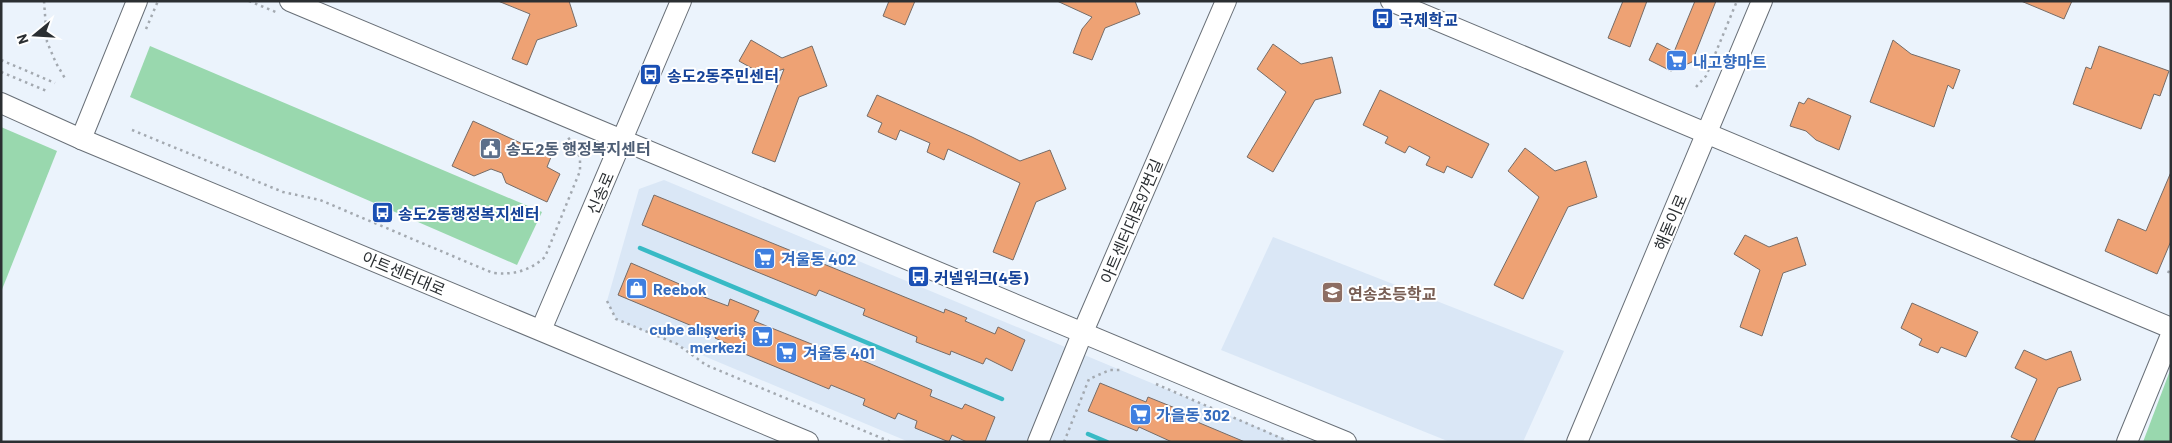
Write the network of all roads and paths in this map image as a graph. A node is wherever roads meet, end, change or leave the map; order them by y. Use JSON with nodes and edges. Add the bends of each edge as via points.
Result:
{"nodes":[{"id":1,"x":44,"y":1,"type":"edge"},
{"id":2,"x":137,"y":1,"type":"edge"},
{"id":3,"x":250,"y":1,"type":"edge"},
{"id":4,"x":681,"y":1,"type":"edge"},
{"id":5,"x":1226,"y":1,"type":"edge"},
{"id":6,"x":1391,"y":1,"type":"edge"},
{"id":7,"x":1737,"y":1,"type":"edge"},
{"id":8,"x":1762,"y":1,"type":"edge"},
{"id":9,"x":288,"y":9,"type":"edge"},
{"id":10,"x":1,"y":60,"type":"edge"},
{"id":11,"x":1,"y":72,"type":"edge"},
{"id":12,"x":66,"y":80,"type":"dead end"},
{"id":13,"x":55,"y":83,"type":"dead end"},
{"id":14,"x":1696,"y":87,"type":"dead end"},
{"id":15,"x":49,"y":92,"type":"dead end"},
{"id":16,"x":1,"y":103,"type":"edge"},
{"id":17,"x":132,"y":130,"type":"dead end"},
{"id":18,"x":1707,"y":132,"type":"junction"},
{"id":19,"x":566,"y":135,"type":"dead end"},
{"id":20,"x":81,"y":139,"type":"junction"},
{"id":21,"x":623,"y":139,"type":"junction"},
{"id":22,"x":2171,"y":267,"type":"edge"},
{"id":23,"x":2168,"y":273,"type":"dead end"},
{"id":24,"x":607,"y":301,"type":"dead end"},
{"id":25,"x":2171,"y":328,"type":"edge"},
{"id":26,"x":541,"y":330,"type":"junction"},
{"id":27,"x":1082,"y":334,"type":"junction"},
{"id":28,"x":2171,"y":335,"type":"edge"},
{"id":29,"x":1131,"y":374,"type":"dead end"},
{"id":30,"x":1149,"y":381,"type":"dead end"},
{"id":31,"x":808,"y":442,"type":"edge"},
{"id":32,"x":891,"y":442,"type":"edge"},
{"id":33,"x":1038,"y":442,"type":"edge"},
{"id":34,"x":1064,"y":442,"type":"edge"},
{"id":35,"x":1290,"y":442,"type":"edge"},
{"id":36,"x":1346,"y":442,"type":"edge"},
{"id":37,"x":1577,"y":442,"type":"edge"},
{"id":38,"x":2127,"y":442,"type":"edge"}],
"edges":[{"from":1,"to":12,"type":"path","via":[[47,42]]},
{"from":2,"to":20,"type":"street"},
{"from":3,"to":9,"type":"path"},
{"from":4,"to":21,"type":"street","name":"신송로"},
{"from":5,"to":27,"type":"street","name":"아트센터대로97번길"},
{"from":6,"to":18,"type":"street"},
{"from":7,"to":14,"type":"path","via":[[1706,76]]},
{"from":8,"to":18,"type":"street","name":"해돋이로"},
{"from":9,"to":21,"type":"street"},
{"from":10,"to":13,"type":"path"},
{"from":11,"to":15,"type":"path"},
{"from":16,"to":20,"type":"street","name":"아트센터대로"},
{"from":17,"to":19,"type":"path","via":[[283,192],[320,200],[493,273],[503,274],[524,271],[545,257],[580,171],[580,157]]},
{"from":18,"to":25,"type":"street"},
{"from":18,"to":37,"type":"street","name":"해돋이로"},
{"from":20,"to":26,"type":"street","name":"아트센터대로"},
{"from":21,"to":26,"type":"street","name":"신송로"},
{"from":21,"to":27,"type":"street"},
{"from":22,"to":23,"type":"path"},
{"from":24,"to":32,"type":"path","via":[[616,319],[677,344],[706,365]]},
{"from":26,"to":31,"type":"street","name":"아트센터대로"},
{"from":27,"to":33,"type":"street","name":"아트센터대로97번길"},
{"from":27,"to":36,"type":"street"},
{"from":28,"to":38,"type":"street"},
{"from":29,"to":34,"type":"path","via":[[1110,370],[1090,380]]},
{"from":30,"to":35,"type":"path"}]}
